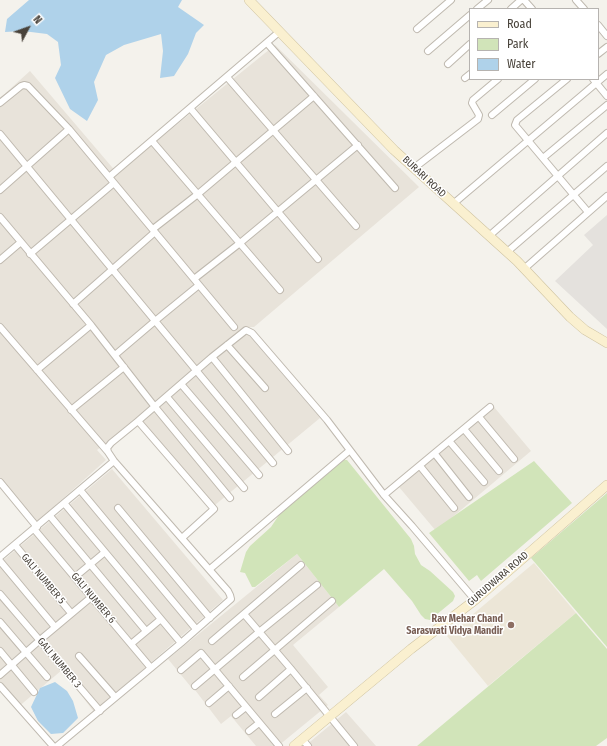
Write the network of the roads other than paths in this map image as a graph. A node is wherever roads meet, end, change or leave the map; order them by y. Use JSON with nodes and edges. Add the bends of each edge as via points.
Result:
{"nodes":[{"id":1,"x":249,"y":0,"type":"edge"},
{"id":2,"x":451,"y":0,"type":"edge"},
{"id":3,"x":488,"y":0,"type":"edge"},
{"id":4,"x":523,"y":0,"type":"edge"},
{"id":5,"x":576,"y":0,"type":"edge"},
{"id":6,"x":478,"y":8,"type":"edge"},
{"id":7,"x":512,"y":8,"type":"edge"},
{"id":8,"x":531,"y":8,"type":"edge"},
{"id":9,"x":583,"y":8,"type":"edge"},
{"id":10,"x":469,"y":16,"type":"edge"},
{"id":11,"x":599,"y":26,"type":"edge"},
{"id":12,"x":416,"y":29,"type":"dead end"},
{"id":13,"x":280,"y":32,"type":"junction"},
{"id":14,"x":607,"y":36,"type":"edge"},
{"id":15,"x":267,"y":42,"type":"junction"},
{"id":16,"x":469,"y":45,"type":"edge"},
{"id":17,"x":607,"y":47,"type":"edge"},
{"id":18,"x":428,"y":51,"type":"dead end"},
{"id":19,"x":599,"y":53,"type":"edge"},
{"id":20,"x":448,"y":64,"type":"dead end"},
{"id":21,"x":227,"y":77,"type":"junction"},
{"id":22,"x":497,"y":80,"type":"edge"},
{"id":23,"x":534,"y":80,"type":"edge"},
{"id":24,"x":566,"y":80,"type":"edge"},
{"id":25,"x":595,"y":81,"type":"edge"},
{"id":26,"x":314,"y":96,"type":"junction"},
{"id":27,"x":607,"y":96,"type":"edge"},
{"id":28,"x":0,"y":103,"type":"edge"},
{"id":29,"x":607,"y":105,"type":"edge"},
{"id":30,"x":190,"y":108,"type":"junction"},
{"id":31,"x":492,"y":115,"type":"dead end"},
{"id":32,"x":69,"y":129,"type":"junction"},
{"id":33,"x":273,"y":130,"type":"junction"},
{"id":34,"x":607,"y":133,"type":"edge"},
{"id":35,"x":0,"y":134,"type":"edge"},
{"id":36,"x":152,"y":141,"type":"junction"},
{"id":37,"x":528,"y":141,"type":"junction"},
{"id":38,"x":358,"y":145,"type":"junction"},
{"id":39,"x":543,"y":158,"type":"junction"},
{"id":40,"x":236,"y":162,"type":"junction"},
{"id":41,"x":607,"y":166,"type":"edge"},
{"id":42,"x":26,"y":167,"type":"junction"},
{"id":43,"x":414,"y":168,"type":"junction"},
{"id":44,"x":557,"y":176,"type":"junction"},
{"id":45,"x":109,"y":177,"type":"junction"},
{"id":46,"x":316,"y":179,"type":"junction"},
{"id":47,"x":114,"y":183,"type":"junction"},
{"id":48,"x":395,"y":188,"type":"dead end"},
{"id":49,"x":0,"y":190,"type":"edge"},
{"id":50,"x":198,"y":194,"type":"junction"},
{"id":51,"x":573,"y":195,"type":"junction"},
{"id":52,"x":607,"y":196,"type":"edge"},
{"id":53,"x":453,"y":204,"type":"junction"},
{"id":54,"x":278,"y":212,"type":"junction"},
{"id":55,"x":588,"y":212,"type":"junction"},
{"id":56,"x":0,"y":217,"type":"edge"},
{"id":57,"x":70,"y":219,"type":"junction"},
{"id":58,"x":356,"y":226,"type":"dead end"},
{"id":59,"x":154,"y":231,"type":"junction"},
{"id":60,"x":489,"y":236,"type":"junction"},
{"id":61,"x":21,"y":242,"type":"junction"},
{"id":62,"x":240,"y":243,"type":"junction"},
{"id":63,"x":507,"y":252,"type":"junction"},
{"id":64,"x":30,"y":254,"type":"junction"},
{"id":65,"x":318,"y":258,"type":"dead end"},
{"id":66,"x":0,"y":260,"type":"edge"},
{"id":67,"x":525,"y":268,"type":"junction"},
{"id":68,"x":112,"y":269,"type":"junction"},
{"id":69,"x":194,"y":279,"type":"junction"},
{"id":70,"x":199,"y":285,"type":"junction"},
{"id":71,"x":280,"y":290,"type":"dead end"},
{"id":72,"x":73,"y":304,"type":"junction"},
{"id":73,"x":155,"y":321,"type":"junction"},
{"id":74,"x":91,"y":326,"type":"junction"},
{"id":75,"x":0,"y":327,"type":"edge"},
{"id":76,"x":234,"y":327,"type":"dead end"},
{"id":77,"x":607,"y":343,"type":"edge"},
{"id":78,"x":227,"y":345,"type":"junction"},
{"id":79,"x":115,"y":355,"type":"junction"},
{"id":80,"x":212,"y":357,"type":"junction"},
{"id":81,"x":124,"y":366,"type":"junction"},
{"id":82,"x":37,"y":370,"type":"junction"},
{"id":83,"x":197,"y":370,"type":"junction"},
{"id":84,"x":181,"y":384,"type":"junction"},
{"id":85,"x":265,"y":388,"type":"dead end"},
{"id":86,"x":167,"y":396,"type":"junction"},
{"id":87,"x":155,"y":407,"type":"junction"},
{"id":88,"x":490,"y":407,"type":"dead end"},
{"id":89,"x":71,"y":410,"type":"junction"},
{"id":90,"x":479,"y":417,"type":"junction"},
{"id":91,"x":138,"y":421,"type":"junction"},
{"id":92,"x":464,"y":429,"type":"junction"},
{"id":93,"x":450,"y":442,"type":"junction"},
{"id":94,"x":349,"y":450,"type":"junction"},
{"id":95,"x":288,"y":451,"type":"dead end"},
{"id":96,"x":108,"y":452,"type":"junction"},
{"id":97,"x":435,"y":454,"type":"junction"},
{"id":98,"x":514,"y":460,"type":"dead end"},
{"id":99,"x":114,"y":461,"type":"junction"},
{"id":100,"x":273,"y":463,"type":"dead end"},
{"id":101,"x":420,"y":466,"type":"junction"},
{"id":102,"x":499,"y":470,"type":"dead end"},
{"id":103,"x":259,"y":475,"type":"dead end"},
{"id":104,"x":0,"y":482,"type":"edge"},
{"id":105,"x":484,"y":482,"type":"dead end"},
{"id":106,"x":607,"y":485,"type":"edge"},
{"id":107,"x":244,"y":488,"type":"dead end"},
{"id":108,"x":80,"y":490,"type":"junction"},
{"id":109,"x":384,"y":495,"type":"junction"},
{"id":110,"x":469,"y":497,"type":"dead end"},
{"id":111,"x":230,"y":498,"type":"dead end"},
{"id":112,"x":64,"y":503,"type":"junction"},
{"id":113,"x":118,"y":508,"type":"dead end"},
{"id":114,"x":454,"y":508,"type":"dead end"},
{"id":115,"x":50,"y":516,"type":"junction"},
{"id":116,"x":35,"y":528,"type":"junction"},
{"id":117,"x":182,"y":538,"type":"junction"},
{"id":118,"x":15,"y":545,"type":"junction"},
{"id":119,"x":105,"y":552,"type":"junction"},
{"id":120,"x":0,"y":557,"type":"edge"},
{"id":121,"x":0,"y":561,"type":"edge"},
{"id":122,"x":90,"y":564,"type":"junction"},
{"id":123,"x":301,"y":565,"type":"dead end"},
{"id":124,"x":210,"y":569,"type":"junction"},
{"id":125,"x":75,"y":577,"type":"junction"},
{"id":126,"x":317,"y":585,"type":"dead end"},
{"id":127,"x":0,"y":594,"type":"edge"},
{"id":128,"x":89,"y":599,"type":"dead end"},
{"id":129,"x":474,"y":600,"type":"junction"},
{"id":130,"x":332,"y":601,"type":"dead end"},
{"id":131,"x":71,"y":613,"type":"junction"},
{"id":132,"x":244,"y":614,"type":"junction"},
{"id":133,"x":210,"y":618,"type":"junction"},
{"id":134,"x":161,"y":619,"type":"junction"},
{"id":135,"x":0,"y":622,"type":"edge"},
{"id":136,"x":55,"y":627,"type":"junction"},
{"id":137,"x":196,"y":629,"type":"junction"},
{"id":138,"x":146,"y":631,"type":"junction"},
{"id":139,"x":259,"y":632,"type":"junction"},
{"id":140,"x":40,"y":640,"type":"junction"},
{"id":141,"x":212,"y":641,"type":"dead end"},
{"id":142,"x":181,"y":643,"type":"junction"},
{"id":143,"x":131,"y":644,"type":"junction"},
{"id":144,"x":275,"y":650,"type":"junction"},
{"id":145,"x":0,"y":651,"type":"edge"},
{"id":146,"x":26,"y":652,"type":"junction"},
{"id":147,"x":79,"y":656,"type":"dead end"},
{"id":148,"x":12,"y":665,"type":"junction"},
{"id":149,"x":151,"y":668,"type":"junction"},
{"id":150,"x":292,"y":669,"type":"junction"},
{"id":151,"x":181,"y":670,"type":"dead end"},
{"id":152,"x":215,"y":670,"type":"junction"},
{"id":153,"x":0,"y":675,"type":"edge"},
{"id":154,"x":47,"y":677,"type":"dead end"},
{"id":155,"x":243,"y":677,"type":"dead end"},
{"id":156,"x":195,"y":686,"type":"dead end"},
{"id":157,"x":229,"y":686,"type":"junction"},
{"id":158,"x":0,"y":688,"type":"edge"},
{"id":159,"x":307,"y":688,"type":"junction"},
{"id":160,"x":34,"y":692,"type":"dead end"},
{"id":161,"x":259,"y":696,"type":"dead end"},
{"id":162,"x":115,"y":697,"type":"junction"},
{"id":163,"x":209,"y":703,"type":"dead end"},
{"id":164,"x":246,"y":707,"type":"junction"},
{"id":165,"x":100,"y":711,"type":"junction"},
{"id":166,"x":275,"y":714,"type":"dead end"},
{"id":167,"x":236,"y":715,"type":"dead end"},
{"id":168,"x":330,"y":716,"type":"junction"},
{"id":169,"x":259,"y":723,"type":"junction"},
{"id":170,"x":249,"y":731,"type":"dead end"},
{"id":171,"x":305,"y":742,"type":"edge"},
{"id":172,"x":53,"y":746,"type":"edge"},
{"id":173,"x":57,"y":746,"type":"edge"},
{"id":174,"x":279,"y":746,"type":"edge"},
{"id":175,"x":294,"y":746,"type":"edge"},
{"id":176,"x":354,"y":746,"type":"edge"}],
"edges":[{"from":1,"to":13,"type":"main road","name":"BURARI ROAD"},
{"from":2,"to":12,"type":"street"},
{"from":3,"to":6,"type":"street"},
{"from":4,"to":7,"type":"street"},
{"from":4,"to":8,"type":"street"},
{"from":5,"to":9,"type":"street"},
{"from":10,"to":18,"type":"street"},
{"from":11,"to":14,"type":"street"},
{"from":13,"to":15,"type":"street"},
{"from":13,"to":43,"type":"main road","name":"BURARI ROAD"},
{"from":15,"to":21,"type":"street"},
{"from":15,"to":26,"type":"street"},
{"from":16,"to":20,"type":"street"},
{"from":17,"to":19,"type":"street"},
{"from":21,"to":30,"type":"street"},
{"from":21,"to":33,"type":"street"},
{"from":22,"to":43,"type":"street","via":[[473,100],[478,119]]},
{"from":23,"to":31,"type":"street"},
{"from":24,"to":37,"type":"street","via":[[515,122]]},
{"from":25,"to":27,"type":"street"},
{"from":25,"to":37,"type":"street"},
{"from":26,"to":33,"type":"street"},
{"from":26,"to":38,"type":"street"},
{"from":28,"to":32,"type":"street","via":[[21,86],[28,86]]},
{"from":29,"to":39,"type":"street"},
{"from":30,"to":36,"type":"street"},
{"from":30,"to":40,"type":"street"},
{"from":32,"to":42,"type":"street"},
{"from":32,"to":45,"type":"street"},
{"from":33,"to":40,"type":"street"},
{"from":33,"to":46,"type":"street"},
{"from":34,"to":44,"type":"street"},
{"from":35,"to":42,"type":"street"},
{"from":36,"to":45,"type":"street"},
{"from":36,"to":50,"type":"street"},
{"from":37,"to":39,"type":"street"},
{"from":37,"to":53,"type":"street"},
{"from":38,"to":46,"type":"street"},
{"from":38,"to":48,"type":"street"},
{"from":39,"to":44,"type":"street"},
{"from":40,"to":50,"type":"street"},
{"from":40,"to":54,"type":"street"},
{"from":41,"to":51,"type":"street"},
{"from":42,"to":49,"type":"street"},
{"from":42,"to":57,"type":"street"},
{"from":43,"to":53,"type":"main road","name":"BURARI ROAD"},
{"from":44,"to":51,"type":"street"},
{"from":44,"to":60,"type":"street"},
{"from":45,"to":47,"type":"street"},
{"from":46,"to":54,"type":"street"},
{"from":46,"to":58,"type":"street"},
{"from":47,"to":57,"type":"street"},
{"from":47,"to":59,"type":"street"},
{"from":50,"to":59,"type":"street"},
{"from":50,"to":62,"type":"street"},
{"from":51,"to":55,"type":"street"},
{"from":51,"to":63,"type":"street"},
{"from":52,"to":55,"type":"street"},
{"from":53,"to":60,"type":"main road","name":"BURARI ROAD"},
{"from":54,"to":62,"type":"street"},
{"from":54,"to":65,"type":"street"},
{"from":55,"to":67,"type":"street"},
{"from":56,"to":61,"type":"street"},
{"from":57,"to":64,"type":"street"},
{"from":57,"to":68,"type":"street"},
{"from":59,"to":68,"type":"street"},
{"from":59,"to":69,"type":"street"},
{"from":60,"to":63,"type":"main road","name":"BURARI ROAD"},
{"from":61,"to":64,"type":"street"},
{"from":61,"to":66,"type":"street"},
{"from":62,"to":69,"type":"street"},
{"from":62,"to":71,"type":"street"},
{"from":63,"to":67,"type":"main road","name":"BURARI ROAD"},
{"from":64,"to":72,"type":"street"},
{"from":67,"to":77,"type":"main road","name":"BURARI ROAD","via":[[570,317],[585,330]]},
{"from":68,"to":72,"type":"street"},
{"from":68,"to":73,"type":"street"},
{"from":69,"to":70,"type":"street"},
{"from":70,"to":73,"type":"street"},
{"from":70,"to":76,"type":"street"},
{"from":72,"to":74,"type":"street"},
{"from":73,"to":79,"type":"street"},
{"from":73,"to":83,"type":"street"},
{"from":74,"to":79,"type":"street"},
{"from":74,"to":82,"type":"street"},
{"from":75,"to":82,"type":"street"},
{"from":78,"to":80,"type":"street"},
{"from":78,"to":85,"type":"street"},
{"from":78,"to":94,"type":"street","via":[[246,330],[252,333],[327,420]]},
{"from":79,"to":81,"type":"street"},
{"from":80,"to":83,"type":"street"},
{"from":80,"to":95,"type":"street"},
{"from":81,"to":87,"type":"street"},
{"from":81,"to":89,"type":"street"},
{"from":82,"to":89,"type":"street"},
{"from":83,"to":84,"type":"street"},
{"from":83,"to":100,"type":"street"},
{"from":84,"to":86,"type":"street"},
{"from":84,"to":103,"type":"street"},
{"from":86,"to":87,"type":"street"},
{"from":86,"to":107,"type":"street"},
{"from":87,"to":91,"type":"street"},
{"from":87,"to":111,"type":"street"},
{"from":88,"to":90,"type":"street"},
{"from":89,"to":96,"type":"street"},
{"from":90,"to":92,"type":"street"},
{"from":90,"to":98,"type":"street"},
{"from":91,"to":96,"type":"street","via":[[107,448]]},
{"from":91,"to":117,"type":"street","via":[[214,509]]},
{"from":92,"to":93,"type":"street"},
{"from":92,"to":102,"type":"street"},
{"from":93,"to":97,"type":"street"},
{"from":93,"to":105,"type":"street"},
{"from":94,"to":109,"type":"street"},
{"from":94,"to":124,"type":"street"},
{"from":96,"to":99,"type":"street"},
{"from":97,"to":101,"type":"street"},
{"from":97,"to":110,"type":"street"},
{"from":99,"to":108,"type":"street"},
{"from":99,"to":117,"type":"street"},
{"from":101,"to":109,"type":"street"},
{"from":101,"to":114,"type":"street"},
{"from":104,"to":116,"type":"street","name":"GALI NUMBER 6"},
{"from":106,"to":129,"type":"main road","name":"GURUDWARA ROAD"},
{"from":108,"to":112,"type":"street"},
{"from":108,"to":137,"type":"street"},
{"from":109,"to":129,"type":"street"},
{"from":112,"to":115,"type":"street"},
{"from":112,"to":119,"type":"street"},
{"from":113,"to":133,"type":"street"},
{"from":115,"to":116,"type":"street"},
{"from":115,"to":122,"type":"street"},
{"from":116,"to":118,"type":"street"},
{"from":116,"to":125,"type":"street","name":"GALI NUMBER 6"},
{"from":117,"to":124,"type":"street"},
{"from":118,"to":120,"type":"street"},
{"from":118,"to":131,"type":"street","name":"GALI NUMBER 5"},
{"from":119,"to":122,"type":"street"},
{"from":119,"to":134,"type":"street"},
{"from":121,"to":136,"type":"street"},
{"from":122,"to":125,"type":"street"},
{"from":122,"to":138,"type":"street"},
{"from":123,"to":132,"type":"street"},
{"from":124,"to":133,"type":"street","via":[[228,591],[231,599]]},
{"from":125,"to":143,"type":"street","name":"GALI NUMBER 6"},
{"from":126,"to":139,"type":"street"},
{"from":127,"to":140,"type":"street","name":"GALI NUMBER 3"},
{"from":128,"to":131,"type":"street"},
{"from":129,"to":168,"type":"main road","name":"GURUDWARA ROAD"},
{"from":130,"to":144,"type":"street"},
{"from":131,"to":136,"type":"street"},
{"from":132,"to":139,"type":"street"},
{"from":132,"to":141,"type":"street"},
{"from":133,"to":137,"type":"street"},
{"from":134,"to":138,"type":"street"},
{"from":134,"to":142,"type":"street"},
{"from":135,"to":146,"type":"street"},
{"from":136,"to":140,"type":"street"},
{"from":137,"to":142,"type":"street"},
{"from":138,"to":143,"type":"street"},
{"from":139,"to":144,"type":"street"},
{"from":139,"to":152,"type":"street"},
{"from":140,"to":146,"type":"street"},
{"from":140,"to":165,"type":"street","name":"GALI NUMBER 3"},
{"from":142,"to":149,"type":"street"},
{"from":143,"to":149,"type":"street","name":"GALI NUMBER 6"},
{"from":144,"to":150,"type":"street"},
{"from":144,"to":155,"type":"street"},
{"from":145,"to":148,"type":"street"},
{"from":146,"to":148,"type":"street"},
{"from":146,"to":154,"type":"street"},
{"from":147,"to":162,"type":"street"},
{"from":148,"to":153,"type":"street"},
{"from":148,"to":160,"type":"street"},
{"from":149,"to":162,"type":"street"},
{"from":150,"to":159,"type":"street"},
{"from":150,"to":161,"type":"street"},
{"from":151,"to":152,"type":"street","via":[[201,653]]},
{"from":152,"to":156,"type":"street"},
{"from":152,"to":157,"type":"street"},
{"from":157,"to":163,"type":"street"},
{"from":157,"to":164,"type":"street"},
{"from":158,"to":172,"type":"street"},
{"from":159,"to":166,"type":"street"},
{"from":159,"to":168,"type":"street"},
{"from":162,"to":165,"type":"street"},
{"from":164,"to":167,"type":"street"},
{"from":164,"to":169,"type":"street"},
{"from":165,"to":173,"type":"street"},
{"from":168,"to":171,"type":"main road","name":"GURUDWARA ROAD"},
{"from":168,"to":176,"type":"street"},
{"from":169,"to":170,"type":"street"},
{"from":169,"to":174,"type":"street"},
{"from":171,"to":175,"type":"main road","name":"GURUDWARA ROAD"}]}
